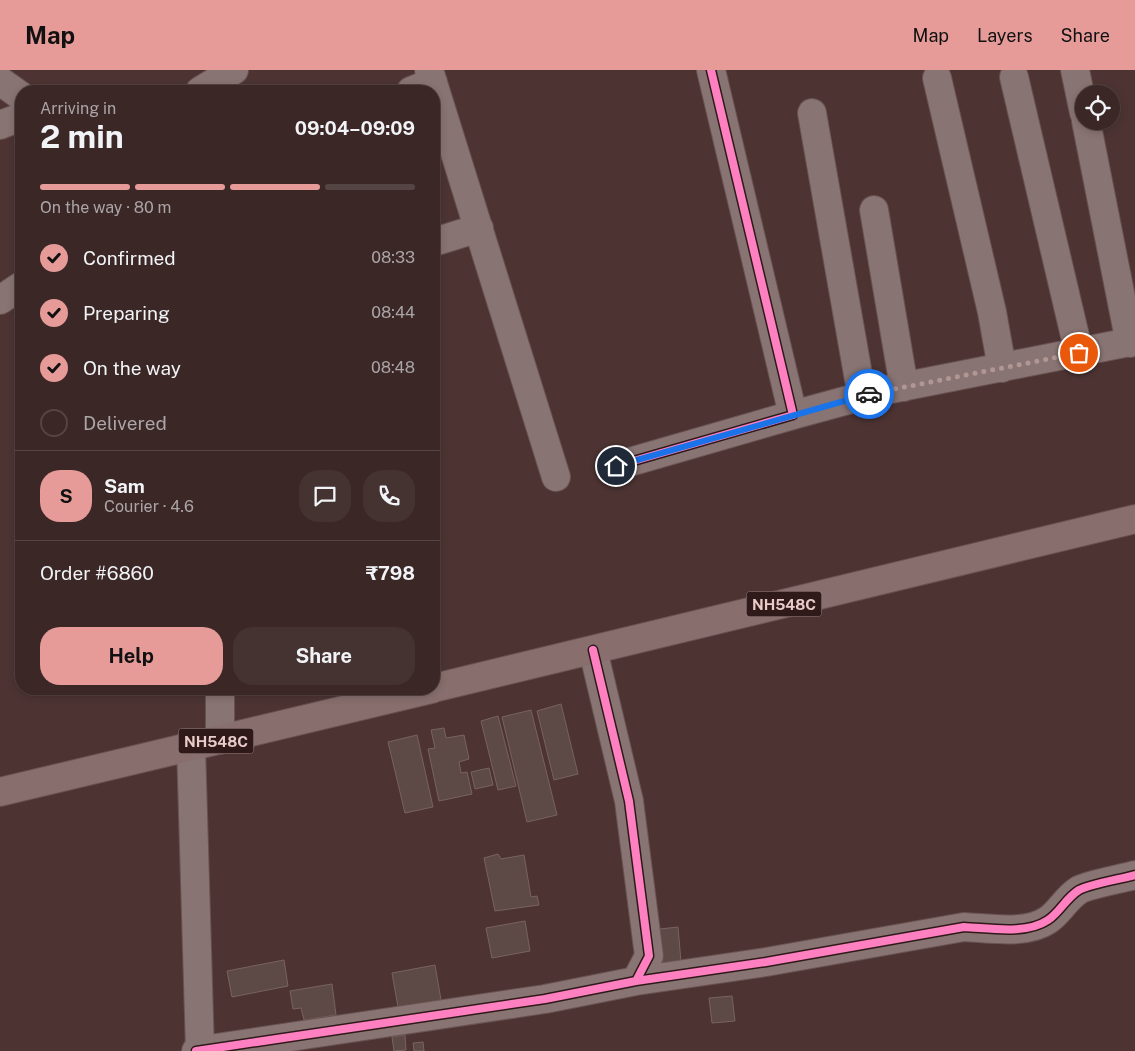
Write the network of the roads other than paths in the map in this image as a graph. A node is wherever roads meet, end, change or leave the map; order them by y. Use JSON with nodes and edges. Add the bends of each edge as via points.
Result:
{"nodes":[{"id":1,"x":234,"y":70,"type":"edge"},
{"id":2,"x":711,"y":70,"type":"edge"},
{"id":3,"x":1075,"y":70,"type":"edge"},
{"id":4,"x":1014,"y":77,"type":"dead end"},
{"id":5,"x":937,"y":78,"type":"dead end"},
{"id":6,"x":0,"y":81,"type":"edge"},
{"id":7,"x":210,"y":85,"type":"edge"},
{"id":8,"x":1078,"y":85,"type":"edge"},
{"id":9,"x":15,"y":92,"type":"edge"},
{"id":10,"x":812,"y":113,"type":"dead end"},
{"id":11,"x":15,"y":120,"type":"edge"},
{"id":12,"x":440,"y":124,"type":"edge"},
{"id":13,"x":0,"y":125,"type":"edge"},
{"id":14,"x":1088,"y":130,"type":"edge"},
{"id":15,"x":874,"y":210,"type":"dead end"},
{"id":16,"x":479,"y":228,"type":"junction"},
{"id":17,"x":440,"y":240,"type":"edge"},
{"id":18,"x":15,"y":290,"type":"edge"},
{"id":19,"x":0,"y":300,"type":"edge"},
{"id":20,"x":1133,"y":342,"type":"edge"},
{"id":21,"x":1079,"y":353,"type":"junction"},
{"id":22,"x":1002,"y":368,"type":"junction"},
{"id":23,"x":904,"y":387,"type":"junction"},
{"id":24,"x":862,"y":396,"type":"junction"},
{"id":25,"x":793,"y":415,"type":"junction"},
{"id":26,"x":616,"y":466,"type":"dead end"},
{"id":27,"x":556,"y":477,"type":"dead end"},
{"id":28,"x":1135,"y":519,"type":"edge"},
{"id":29,"x":593,"y":650,"type":"junction"},
{"id":30,"x":440,"y":686,"type":"edge"},
{"id":31,"x":220,"y":695,"type":"edge"},
{"id":32,"x":404,"y":695,"type":"edge"},
{"id":33,"x":220,"y":740,"type":"junction"},
{"id":34,"x":191,"y":746,"type":"junction"},
{"id":35,"x":0,"y":792,"type":"edge"},
{"id":36,"x":1135,"y":876,"type":"edge"},
{"id":37,"x":636,"y":981,"type":"junction"},
{"id":38,"x":199,"y":1051,"type":"edge"}],
"edges":[{"from":1,"to":7,"type":"street"},
{"from":2,"to":25,"type":"street"},
{"from":3,"to":8,"type":"street"},
{"from":4,"to":21,"type":"street"},
{"from":5,"to":22,"type":"street","via":[[990,303]]},
{"from":6,"to":9,"type":"street"},
{"from":10,"to":24,"type":"street"},
{"from":11,"to":13,"type":"street"},
{"from":12,"to":16,"type":"street"},
{"from":14,"to":20,"type":"street"},
{"from":15,"to":23,"type":"street"},
{"from":16,"to":17,"type":"street"},
{"from":16,"to":27,"type":"street"},
{"from":18,"to":19,"type":"street"},
{"from":20,"to":21,"type":"street"},
{"from":21,"to":22,"type":"street"},
{"from":22,"to":23,"type":"street"},
{"from":23,"to":24,"type":"street"},
{"from":24,"to":25,"type":"street"},
{"from":25,"to":26,"type":"street"},
{"from":28,"to":29,"type":"highway","number":"NH548C"},
{"from":29,"to":30,"type":"highway","number":"NH548C"},
{"from":29,"to":37,"type":"street","via":[[628,801],[650,956]]},
{"from":31,"to":33,"type":"street"},
{"from":32,"to":33,"type":"highway","number":"NH548C"},
{"from":33,"to":34,"type":"highway","number":"NH548C"},
{"from":34,"to":35,"type":"highway","number":"NH548C"},
{"from":34,"to":38,"type":"street"},
{"from":36,"to":37,"type":"street","via":[[1080,890],[1048,921],[1025,928],[1010,931],[964,927]]},
{"from":37,"to":38,"type":"street","via":[[545,999]]}]}
